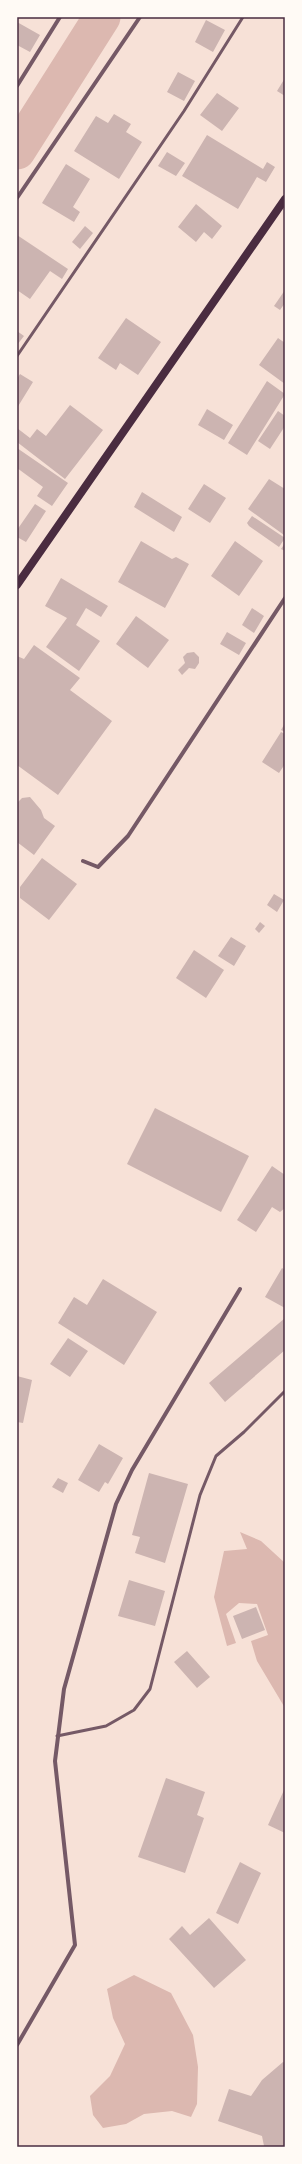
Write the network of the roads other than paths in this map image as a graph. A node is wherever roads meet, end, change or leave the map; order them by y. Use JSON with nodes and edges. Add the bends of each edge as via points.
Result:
{"nodes":[{"id":1,"x":60,"y":17,"type":"edge"},
{"id":2,"x":140,"y":17,"type":"edge"},
{"id":3,"x":244,"y":17,"type":"edge"},
{"id":4,"x":17,"y":86,"type":"edge"},
{"id":5,"x":17,"y":198,"type":"edge"},
{"id":6,"x":285,"y":199,"type":"edge"},
{"id":7,"x":17,"y":356,"type":"edge"},
{"id":8,"x":17,"y":584,"type":"edge"},
{"id":9,"x":285,"y":598,"type":"edge"},
{"id":10,"x":83,"y":861,"type":"dead end"},
{"id":11,"x":240,"y":1289,"type":"dead end"},
{"id":12,"x":285,"y":1391,"type":"edge"},
{"id":13,"x":57,"y":1736,"type":"junction"},
{"id":14,"x":17,"y":2045,"type":"edge"}],
"edges":[{"from":1,"to":4,"type":"street"},
{"from":2,"to":5,"type":"street"},
{"from":3,"to":7,"type":"lane","via":[[184,111]]},
{"from":6,"to":8,"type":"main road"},
{"from":9,"to":10,"type":"street","via":[[128,836],[98,868]]},
{"from":11,"to":13,"type":"street","via":[[132,1470],[116,1504],[64,1689]]},
{"from":12,"to":13,"type":"lane","via":[[216,1456],[207,1475],[150,1689],[134,1710],[106,1726]]},
{"from":13,"to":14,"type":"street","via":[[55,1761],[75,1945]]}]}
